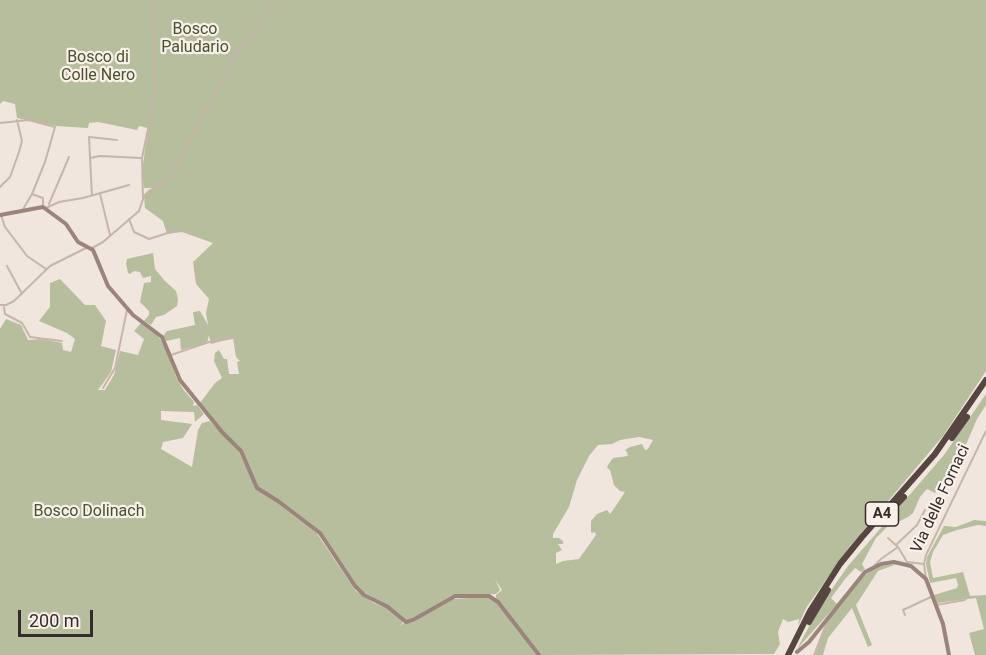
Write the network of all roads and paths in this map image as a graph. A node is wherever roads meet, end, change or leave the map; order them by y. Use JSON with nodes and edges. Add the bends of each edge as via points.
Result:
{"nodes":[{"id":1,"x":154,"y":0,"type":"edge"},
{"id":2,"x":275,"y":0,"type":"edge"},
{"id":3,"x":17,"y":120,"type":"junction"},
{"id":4,"x":0,"y":123,"type":"edge"},
{"id":5,"x":117,"y":140,"type":"dead end"},
{"id":6,"x":69,"y":157,"type":"dead end"},
{"id":7,"x":90,"y":158,"type":"junction"},
{"id":8,"x":142,"y":158,"type":"junction"},
{"id":9,"x":129,"y":185,"type":"dead end"},
{"id":10,"x":0,"y":187,"type":"edge"},
{"id":11,"x":143,"y":190,"type":"junction"},
{"id":12,"x":149,"y":190,"type":"junction"},
{"id":13,"x":100,"y":193,"type":"junction"},
{"id":14,"x":32,"y":194,"type":"junction"},
{"id":15,"x":92,"y":196,"type":"junction"},
{"id":16,"x":143,"y":202,"type":"junction"},
{"id":17,"x":46,"y":207,"type":"junction"},
{"id":18,"x":24,"y":210,"type":"junction"},
{"id":19,"x":0,"y":215,"type":"edge"},
{"id":20,"x":129,"y":219,"type":"junction"},
{"id":21,"x":177,"y":230,"type":"dead end"},
{"id":22,"x":110,"y":235,"type":"junction"},
{"id":23,"x":89,"y":248,"type":"junction"},
{"id":24,"x":7,"y":266,"type":"dead end"},
{"id":25,"x":46,"y":270,"type":"junction"},
{"id":26,"x":22,"y":294,"type":"junction"},
{"id":27,"x":2,"y":305,"type":"edge"},
{"id":28,"x":127,"y":309,"type":"junction"},
{"id":29,"x":233,"y":338,"type":"dead end"},
{"id":30,"x":62,"y":341,"type":"dead end"},
{"id":31,"x":171,"y":355,"type":"junction"},
{"id":32,"x":986,"y":380,"type":"edge"},
{"id":33,"x":104,"y":388,"type":"dead end"},
{"id":34,"x":986,"y":388,"type":"edge"},
{"id":35,"x":986,"y":431,"type":"edge"},
{"id":36,"x":925,"y":510,"type":"dead end"},
{"id":37,"x":888,"y":538,"type":"dead end"},
{"id":38,"x":897,"y":546,"type":"junction"},
{"id":39,"x":924,"y":564,"type":"junction"},
{"id":40,"x":873,"y":567,"type":"junction"},
{"id":41,"x":926,"y":579,"type":"junction"},
{"id":42,"x":933,"y":596,"type":"junction"},
{"id":43,"x":965,"y":600,"type":"dead end"},
{"id":44,"x":936,"y":605,"type":"junction"},
{"id":45,"x":905,"y":615,"type":"dead end"},
{"id":46,"x":828,"y":616,"type":"junction"},
{"id":47,"x":794,"y":653,"type":"edge"},
{"id":48,"x":539,"y":655,"type":"edge"},
{"id":49,"x":788,"y":655,"type":"edge"},
{"id":50,"x":814,"y":655,"type":"edge"},
{"id":51,"x":949,"y":655,"type":"edge"}],
"edges":[{"from":1,"to":8,"type":"street","via":[[155,95]]},
{"from":2,"to":12,"type":"street","via":[[233,57],[168,178]]},
{"from":3,"to":4,"type":"street"},
{"from":3,"to":10,"type":"street","via":[[22,141],[10,177]]},
{"from":3,"to":14,"type":"street","via":[[55,127]]},
{"from":5,"to":7,"type":"street","via":[[89,137]]},
{"from":6,"to":17,"type":"street"},
{"from":7,"to":8,"type":"street"},
{"from":7,"to":15,"type":"street"},
{"from":8,"to":11,"type":"street"},
{"from":9,"to":13,"type":"street"},
{"from":11,"to":12,"type":"street"},
{"from":11,"to":16,"type":"street"},
{"from":12,"to":16,"type":"street"},
{"from":13,"to":15,"type":"street"},
{"from":13,"to":22,"type":"street"},
{"from":14,"to":17,"type":"street","via":[[43,198]]},
{"from":14,"to":18,"type":"street"},
{"from":15,"to":17,"type":"street"},
{"from":16,"to":20,"type":"street"},
{"from":17,"to":18,"type":"street"},
{"from":17,"to":23,"type":"street","via":[[66,224],[78,242]]},
{"from":18,"to":19,"type":"street"},
{"from":19,"to":25,"type":"street","via":[[27,256]]},
{"from":20,"to":21,"type":"street","via":[[134,232],[149,239]]},
{"from":20,"to":22,"type":"street"},
{"from":22,"to":23,"type":"street"},
{"from":23,"to":25,"type":"street"},
{"from":23,"to":28,"type":"street","via":[[97,256],[108,286]]},
{"from":24,"to":26,"type":"street"},
{"from":25,"to":26,"type":"street"},
{"from":26,"to":27,"type":"street"},
{"from":27,"to":30,"type":"street","via":[[5,314],[22,323],[30,337]]},
{"from":28,"to":31,"type":"street","via":[[159,333]]},
{"from":28,"to":33,"type":"street","via":[[115,368]]},
{"from":29,"to":31,"type":"street"},
{"from":31,"to":48,"type":"street","via":[[177,376],[241,451],[259,490],[320,533],[364,595],[406,622],[455,596],[489,596]]},
{"from":32,"to":49,"type":"highway","number":"A4","via":[[940,447],[840,564],[814,603]]},
{"from":34,"to":47,"type":"highway","number":"A4","via":[[938,456],[844,567],[823,597]]},
{"from":35,"to":39,"type":"street","name":"Via delle Fornaci"},
{"from":36,"to":38,"type":"street"},
{"from":37,"to":38,"type":"street"},
{"from":38,"to":39,"type":"street","via":[[907,562]]},
{"from":38,"to":40,"type":"street"},
{"from":39,"to":41,"type":"street","name":"Via delle Fornaci"},
{"from":40,"to":41,"type":"street","via":[[900,563],[916,569]]},
{"from":40,"to":46,"type":"street"},
{"from":41,"to":42,"type":"street"},
{"from":42,"to":44,"type":"street"},
{"from":42,"to":45,"type":"street","via":[[903,610]]},
{"from":43,"to":44,"type":"street"},
{"from":44,"to":51,"type":"street"},
{"from":46,"to":47,"type":"street","via":[[805,646]]},
{"from":46,"to":50,"type":"street"}]}
